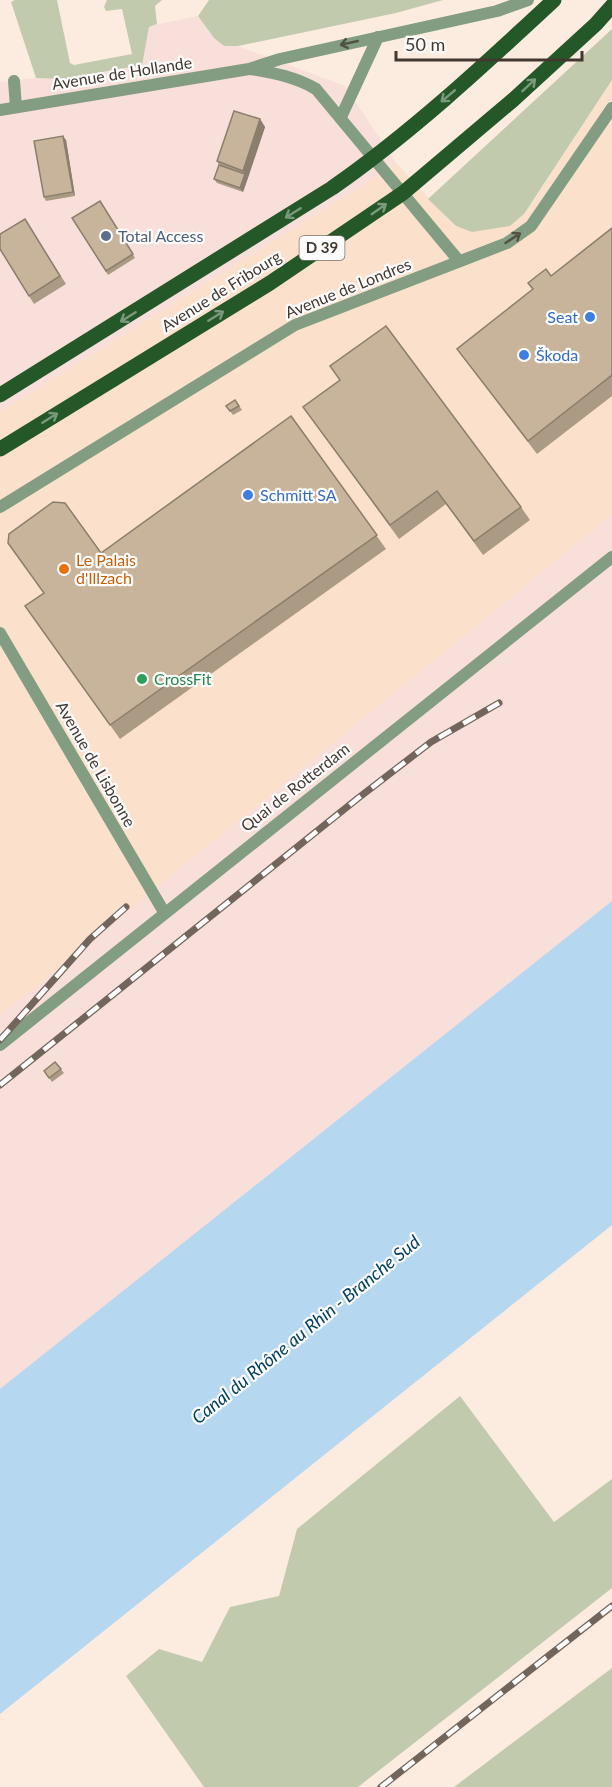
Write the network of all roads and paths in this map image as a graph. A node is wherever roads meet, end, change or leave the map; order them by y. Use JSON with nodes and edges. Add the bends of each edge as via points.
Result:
{"nodes":[{"id":1,"x":528,"y":0,"type":"edge"},
{"id":2,"x":554,"y":0,"type":"edge"},
{"id":3,"x":612,"y":6,"type":"edge"},
{"id":4,"x":378,"y":37,"type":"junction"},
{"id":5,"x":249,"y":69,"type":"junction"},
{"id":6,"x":14,"y":81,"type":"dead end"},
{"id":7,"x":16,"y":107,"type":"junction"},
{"id":8,"x":0,"y":110,"type":"edge"},
{"id":9,"x":611,"y":113,"type":"edge"},
{"id":10,"x":341,"y":117,"type":"junction"},
{"id":11,"x":375,"y":158,"type":"junction"},
{"id":12,"x":403,"y":193,"type":"junction"},
{"id":13,"x":459,"y":261,"type":"junction"},
{"id":14,"x":0,"y":395,"type":"edge"},
{"id":15,"x":0,"y":449,"type":"edge"},
{"id":16,"x":0,"y":507,"type":"edge"},
{"id":17,"x":612,"y":557,"type":"edge"},
{"id":18,"x":0,"y":633,"type":"edge"},
{"id":19,"x":164,"y":912,"type":"junction"},
{"id":20,"x":0,"y":1045,"type":"edge"}],
"edges":[{"from":1,"to":4,"type":"street","name":"Avenue de Hollande","via":[[497,11]]},
{"from":2,"to":11,"type":"main road","name":"Avenue de Fribourg","number":"D 39","one_way":true},
{"from":12,"to":3,"type":"main road","name":"Avenue de Fribourg","number":"D 39","one_way":true,"via":[[513,100]]},
{"from":4,"to":5,"type":"street","name":"Avenue de Hollande","one_way":true},
{"from":4,"to":10,"type":"street"},
{"from":5,"to":7,"type":"street","name":"Avenue de Hollande"},
{"from":5,"to":10,"type":"street","name":"Avenue de Hollande","via":[[305,82]]},
{"from":6,"to":7,"type":"street"},
{"from":7,"to":8,"type":"street","name":"Avenue de Hollande"},
{"from":13,"to":9,"type":"street","name":"Avenue de Londres","one_way":true,"via":[[507,243],[531,226]]},
{"from":10,"to":11,"type":"street","name":"Avenue de Hollande"},
{"from":11,"to":12,"type":"street","name":"Avenue de Hollande"},
{"from":11,"to":14,"type":"main road","name":"Avenue de Fribourg","number":"D 39","one_way":true},
{"from":12,"to":13,"type":"street","name":"Avenue de Hollande"},
{"from":15,"to":12,"type":"main road","name":"Avenue de Fribourg","number":"D 39","one_way":true,"via":[[270,283]]},
{"from":13,"to":16,"type":"street","name":"Avenue de Londres","via":[[295,325]]},
{"from":17,"to":19,"type":"street","name":"Quai de Rotterdam"},
{"from":18,"to":19,"type":"street","name":"Avenue de Lisbonne"},
{"from":19,"to":20,"type":"street","name":"Quai de Rotterdam"}]}
